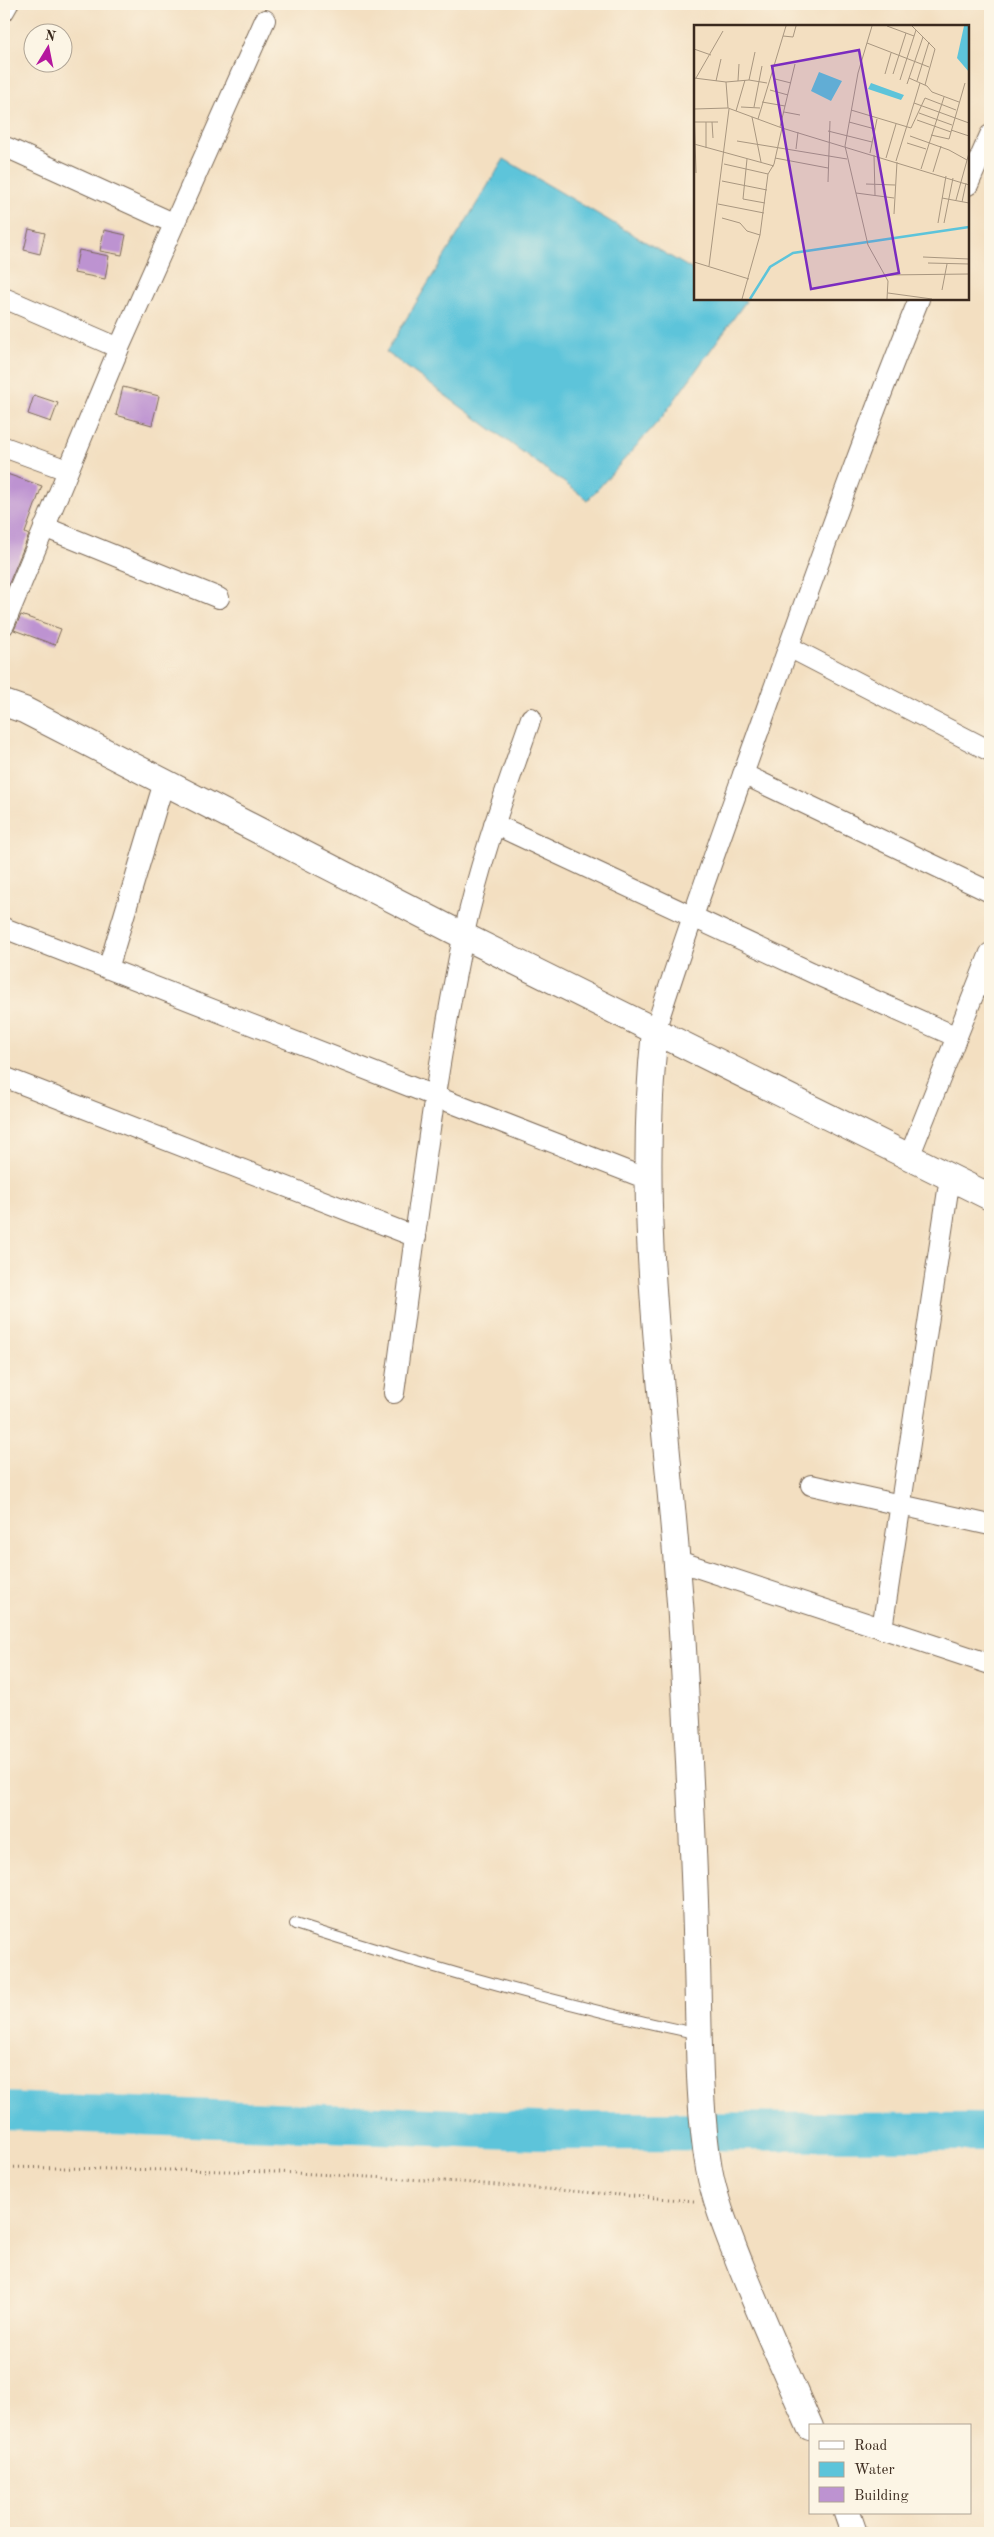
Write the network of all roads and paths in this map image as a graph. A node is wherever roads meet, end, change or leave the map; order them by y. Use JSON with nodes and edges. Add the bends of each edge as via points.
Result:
{"nodes":[{"id":1,"x":8,"y":4,"type":"edge"},
{"id":2,"x":4,"y":11,"type":"edge"},
{"id":3,"x":265,"y":20,"type":"dead end"},
{"id":4,"x":990,"y":135,"type":"edge"},
{"id":5,"x":8,"y":148,"type":"dead end"},
{"id":6,"x":969,"y":183,"type":"edge"},
{"id":7,"x":173,"y":223,"type":"junction"},
{"id":8,"x":4,"y":298,"type":"edge"},
{"id":9,"x":918,"y":300,"type":"edge"},
{"id":10,"x":119,"y":348,"type":"junction"},
{"id":11,"x":4,"y":447,"type":"edge"},
{"id":12,"x":66,"y":470,"type":"junction"},
{"id":13,"x":44,"y":527,"type":"junction"},
{"id":14,"x":219,"y":598,"type":"dead end"},
{"id":15,"x":4,"y":625,"type":"edge"},
{"id":16,"x":789,"y":647,"type":"junction"},
{"id":17,"x":4,"y":703,"type":"edge"},
{"id":18,"x":531,"y":718,"type":"dead end"},
{"id":19,"x":990,"y":751,"type":"edge"},
{"id":20,"x":743,"y":774,"type":"junction"},
{"id":21,"x":164,"y":782,"type":"junction"},
{"id":22,"x":494,"y":824,"type":"junction"},
{"id":23,"x":990,"y":892,"type":"edge"},
{"id":24,"x":691,"y":916,"type":"junction"},
{"id":25,"x":4,"y":928,"type":"edge"},
{"id":26,"x":464,"y":936,"type":"junction"},
{"id":27,"x":990,"y":953,"type":"edge"},
{"id":28,"x":108,"y":969,"type":"junction"},
{"id":29,"x":655,"y":1031,"type":"junction"},
{"id":30,"x":956,"y":1037,"type":"junction"},
{"id":31,"x":4,"y":1077,"type":"edge"},
{"id":32,"x":434,"y":1097,"type":"junction"},
{"id":33,"x":909,"y":1157,"type":"junction"},
{"id":34,"x":950,"y":1177,"type":"junction"},
{"id":35,"x":647,"y":1179,"type":"junction"},
{"id":36,"x":990,"y":1197,"type":"edge"},
{"id":37,"x":416,"y":1237,"type":"junction"},
{"id":38,"x":394,"y":1393,"type":"dead end"},
{"id":39,"x":811,"y":1485,"type":"dead end"},
{"id":40,"x":902,"y":1506,"type":"junction"},
{"id":41,"x":990,"y":1525,"type":"edge"},
{"id":42,"x":678,"y":1561,"type":"junction"},
{"id":43,"x":882,"y":1629,"type":"junction"},
{"id":44,"x":990,"y":1664,"type":"edge"},
{"id":45,"x":295,"y":1924,"type":"dead end"},
{"id":46,"x":700,"y":2034,"type":"junction"},
{"id":47,"x":4,"y":2167,"type":"edge"},
{"id":48,"x":717,"y":2203,"type":"junction"},
{"id":49,"x":809,"y":2425,"type":"edge"}],
"edges":[{"from":1,"to":2,"type":"street"},
{"from":3,"to":7,"type":"street"},
{"from":4,"to":6,"type":"street"},
{"from":5,"to":7,"type":"street"},
{"from":7,"to":10,"type":"street"},
{"from":8,"to":10,"type":"street"},
{"from":9,"to":16,"type":"street","via":[[871,417]]},
{"from":10,"to":12,"type":"street"},
{"from":11,"to":12,"type":"street"},
{"from":12,"to":13,"type":"street"},
{"from":13,"to":14,"type":"street"},
{"from":13,"to":15,"type":"street"},
{"from":16,"to":19,"type":"street"},
{"from":16,"to":20,"type":"street"},
{"from":17,"to":21,"type":"street","via":[[24,710]]},
{"from":18,"to":22,"type":"street"},
{"from":20,"to":23,"type":"street"},
{"from":20,"to":24,"type":"street"},
{"from":21,"to":26,"type":"street"},
{"from":21,"to":28,"type":"street"},
{"from":22,"to":24,"type":"street"},
{"from":22,"to":26,"type":"street"},
{"from":24,"to":29,"type":"street"},
{"from":24,"to":30,"type":"street"},
{"from":25,"to":28,"type":"street"},
{"from":26,"to":29,"type":"street"},
{"from":26,"to":32,"type":"street"},
{"from":27,"to":30,"type":"street"},
{"from":28,"to":32,"type":"street"},
{"from":29,"to":33,"type":"street"},
{"from":29,"to":35,"type":"street","via":[[650,1077]]},
{"from":30,"to":33,"type":"street"},
{"from":31,"to":37,"type":"street"},
{"from":32,"to":35,"type":"street"},
{"from":32,"to":37,"type":"street"},
{"from":33,"to":34,"type":"street"},
{"from":34,"to":36,"type":"street"},
{"from":34,"to":40,"type":"street"},
{"from":35,"to":42,"type":"street","via":[[658,1356]]},
{"from":37,"to":38,"type":"street"},
{"from":39,"to":40,"type":"street"},
{"from":40,"to":41,"type":"street"},
{"from":40,"to":43,"type":"street"},
{"from":42,"to":43,"type":"street"},
{"from":42,"to":46,"type":"street","via":[[691,1784]]},
{"from":43,"to":44,"type":"street"},
{"from":45,"to":46,"type":"lane","via":[[479,1980]]},
{"from":46,"to":48,"type":"street","via":[[709,2167]]},
{"from":47,"to":48,"type":"path","via":[[278,2172],[470,2182]]},
{"from":48,"to":49,"type":"street","via":[[756,2305]]}]}
